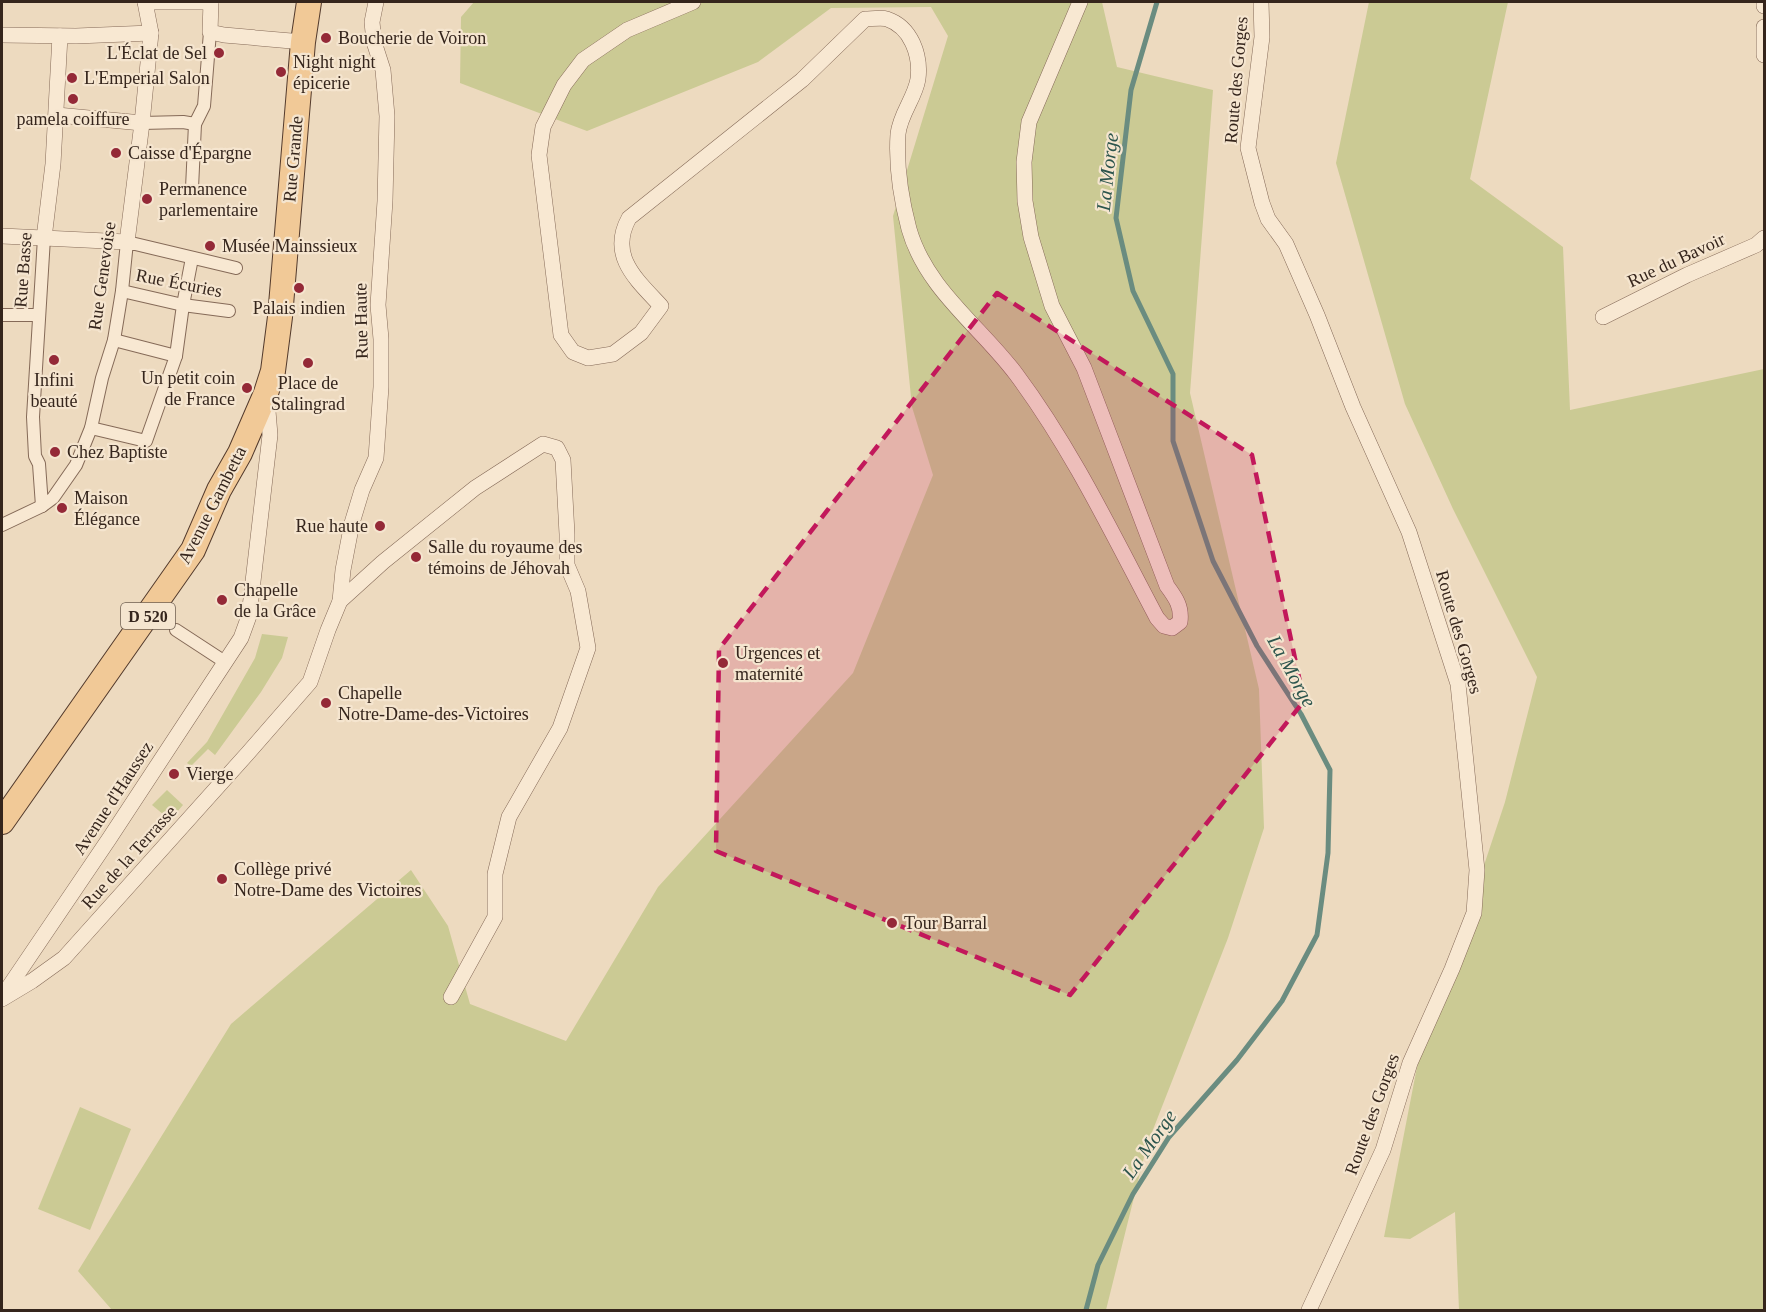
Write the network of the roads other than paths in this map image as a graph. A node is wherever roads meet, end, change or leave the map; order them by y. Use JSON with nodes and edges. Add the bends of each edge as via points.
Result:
{"nodes":[{"id":1,"x":145,"y":2,"type":"edge"},
{"id":2,"x":211,"y":2,"type":"edge"},
{"id":3,"x":309,"y":2,"type":"edge"},
{"id":4,"x":376,"y":2,"type":"edge"},
{"id":5,"x":693,"y":2,"type":"edge"},
{"id":6,"x":1080,"y":2,"type":"edge"},
{"id":7,"x":1261,"y":2,"type":"edge"},
{"id":8,"x":1764,"y":27,"type":"edge"},
{"id":9,"x":210,"y":32,"type":"junction"},
{"id":10,"x":151,"y":33,"type":"junction"},
{"id":11,"x":2,"y":35,"type":"edge"},
{"id":12,"x":60,"y":36,"type":"junction"},
{"id":13,"x":303,"y":42,"type":"junction"},
{"id":14,"x":1764,"y":55,"type":"edge"},
{"id":15,"x":59,"y":118,"type":"junction"},
{"id":16,"x":142,"y":123,"type":"junction"},
{"id":17,"x":195,"y":124,"type":"junction"},
{"id":18,"x":126,"y":128,"type":"dead end"},
{"id":19,"x":192,"y":188,"type":"dead end"},
{"id":20,"x":113,"y":230,"type":"dead end"},
{"id":21,"x":48,"y":234,"type":"junction"},
{"id":22,"x":2,"y":236,"type":"edge"},
{"id":23,"x":1764,"y":238,"type":"edge"},
{"id":24,"x":127,"y":242,"type":"junction"},
{"id":25,"x":192,"y":258,"type":"junction"},
{"id":26,"x":236,"y":268,"type":"dead end"},
{"id":27,"x":122,"y":291,"type":"junction"},
{"id":28,"x":183,"y":305,"type":"junction"},
{"id":29,"x":229,"y":311,"type":"dead end"},
{"id":30,"x":2,"y":315,"type":"edge"},
{"id":31,"x":39,"y":315,"type":"junction"},
{"id":32,"x":280,"y":317,"type":"joint"},
{"id":33,"x":1603,"y":317,"type":"dead end"},
{"id":34,"x":114,"y":340,"type":"junction"},
{"id":35,"x":176,"y":356,"type":"junction"},
{"id":36,"x":266,"y":393,"type":"junction"},
{"id":37,"x":91,"y":428,"type":"junction"},
{"id":38,"x":42,"y":506,"type":"junction"},
{"id":39,"x":2,"y":525,"type":"edge"},
{"id":40,"x":340,"y":601,"type":"junction"},
{"id":41,"x":176,"y":630,"type":"dead end"},
{"id":42,"x":225,"y":662,"type":"junction"},
{"id":43,"x":2,"y":822,"type":"edge"},
{"id":44,"x":451,"y":997,"type":"dead end"},
{"id":45,"x":2,"y":998,"type":"edge"},
{"id":46,"x":1309,"y":1311,"type":"edge"}],
"edges":[{"from":1,"to":2,"type":"street"},
{"from":1,"to":10,"type":"street","name":"Rue Genevoise"},
{"from":2,"to":9,"type":"street"},
{"from":3,"to":13,"type":"main road","name":"Rue Grande","number":"D 520"},
{"from":4,"to":40,"type":"street","name":"Rue Haute","via":[[372,22],[387,116],[378,305],[381,387],[376,458],[352,523]]},
{"from":5,"to":6,"type":"street","via":[[627,30],[583,60],[564,85],[543,128],[539,155],[561,334],[573,352],[588,358],[613,354],[640,333],[661,306],[631,274],[624,257],[622,242],[629,218],[802,80],[865,19],[885,18],[901,26],[918,57],[918,80],[898,134],[900,192],[924,264],[944,293],[1015,372],[1094,496],[1156,618],[1172,628],[1180,622],[1177,599],[1167,586],[1084,368],[1052,306],[1031,237],[1025,201],[1029,122]]},
{"from":7,"to":46,"type":"street","name":"Route des Gorges","via":[[1262,37],[1248,148],[1268,219],[1286,244],[1409,532],[1458,684],[1477,870],[1471,922],[1410,1063],[1383,1150]]},
{"from":8,"to":14,"type":"street"},
{"from":9,"to":13,"type":"street"},
{"from":9,"to":17,"type":"street","via":[[204,106]]},
{"from":10,"to":12,"type":"street"},
{"from":10,"to":16,"type":"street","name":"Rue Genevoise"},
{"from":11,"to":12,"type":"street"},
{"from":12,"to":15,"type":"street","name":"Rue Basse"},
{"from":13,"to":32,"type":"main road","name":"Rue Grande","number":"D 520"},
{"from":15,"to":16,"type":"street"},
{"from":15,"to":21,"type":"street","name":"Rue Basse"},
{"from":16,"to":17,"type":"street"},
{"from":16,"to":18,"type":"street"},
{"from":16,"to":24,"type":"street","name":"Rue Genevoise"},
{"from":17,"to":19,"type":"street"},
{"from":20,"to":24,"type":"street"},
{"from":21,"to":22,"type":"street"},
{"from":21,"to":24,"type":"street"},
{"from":21,"to":31,"type":"street","name":"Rue Basse"},
{"from":23,"to":33,"type":"street","name":"Rue du Bavoir"},
{"from":24,"to":25,"type":"street"},
{"from":24,"to":27,"type":"street","name":"Rue Genevoise"},
{"from":25,"to":26,"type":"street"},
{"from":25,"to":28,"type":"street"},
{"from":27,"to":28,"type":"street","name":"Rue Écuries"},
{"from":27,"to":34,"type":"street","name":"Rue Genevoise"},
{"from":28,"to":29,"type":"street","name":"Rue Écuries"},
{"from":28,"to":35,"type":"street"},
{"from":30,"to":31,"type":"street"},
{"from":31,"to":38,"type":"street","name":"Rue Basse","via":[[33,417]]},
{"from":32,"to":36,"type":"main road","name":"Avenue Gambetta","number":"D 520"},
{"from":34,"to":35,"type":"street"},
{"from":34,"to":37,"type":"street","name":"Rue Genevoise"},
{"from":35,"to":37,"type":"street","via":[[146,441]]},
{"from":36,"to":42,"type":"street","name":"Avenue d'Haussez","via":[[270,435],[249,616],[241,638]]},
{"from":36,"to":43,"type":"main road","name":"Avenue Gambetta","number":"D 520","via":[[193,550]]},
{"from":37,"to":38,"type":"street","name":"Rue Genevoise","via":[[76,465],[53,498]]},
{"from":38,"to":39,"type":"street"},
{"from":40,"to":44,"type":"street","via":[[475,488],[543,444],[557,448],[563,460],[567,566],[578,591],[588,648],[560,728],[509,818],[495,874],[495,917]]},
{"from":40,"to":45,"type":"street","name":"Rue de la Terrasse","via":[[310,682],[64,958]]},
{"from":41,"to":42,"type":"street"},
{"from":42,"to":45,"type":"street","name":"Avenue d'Haussez"}]}
